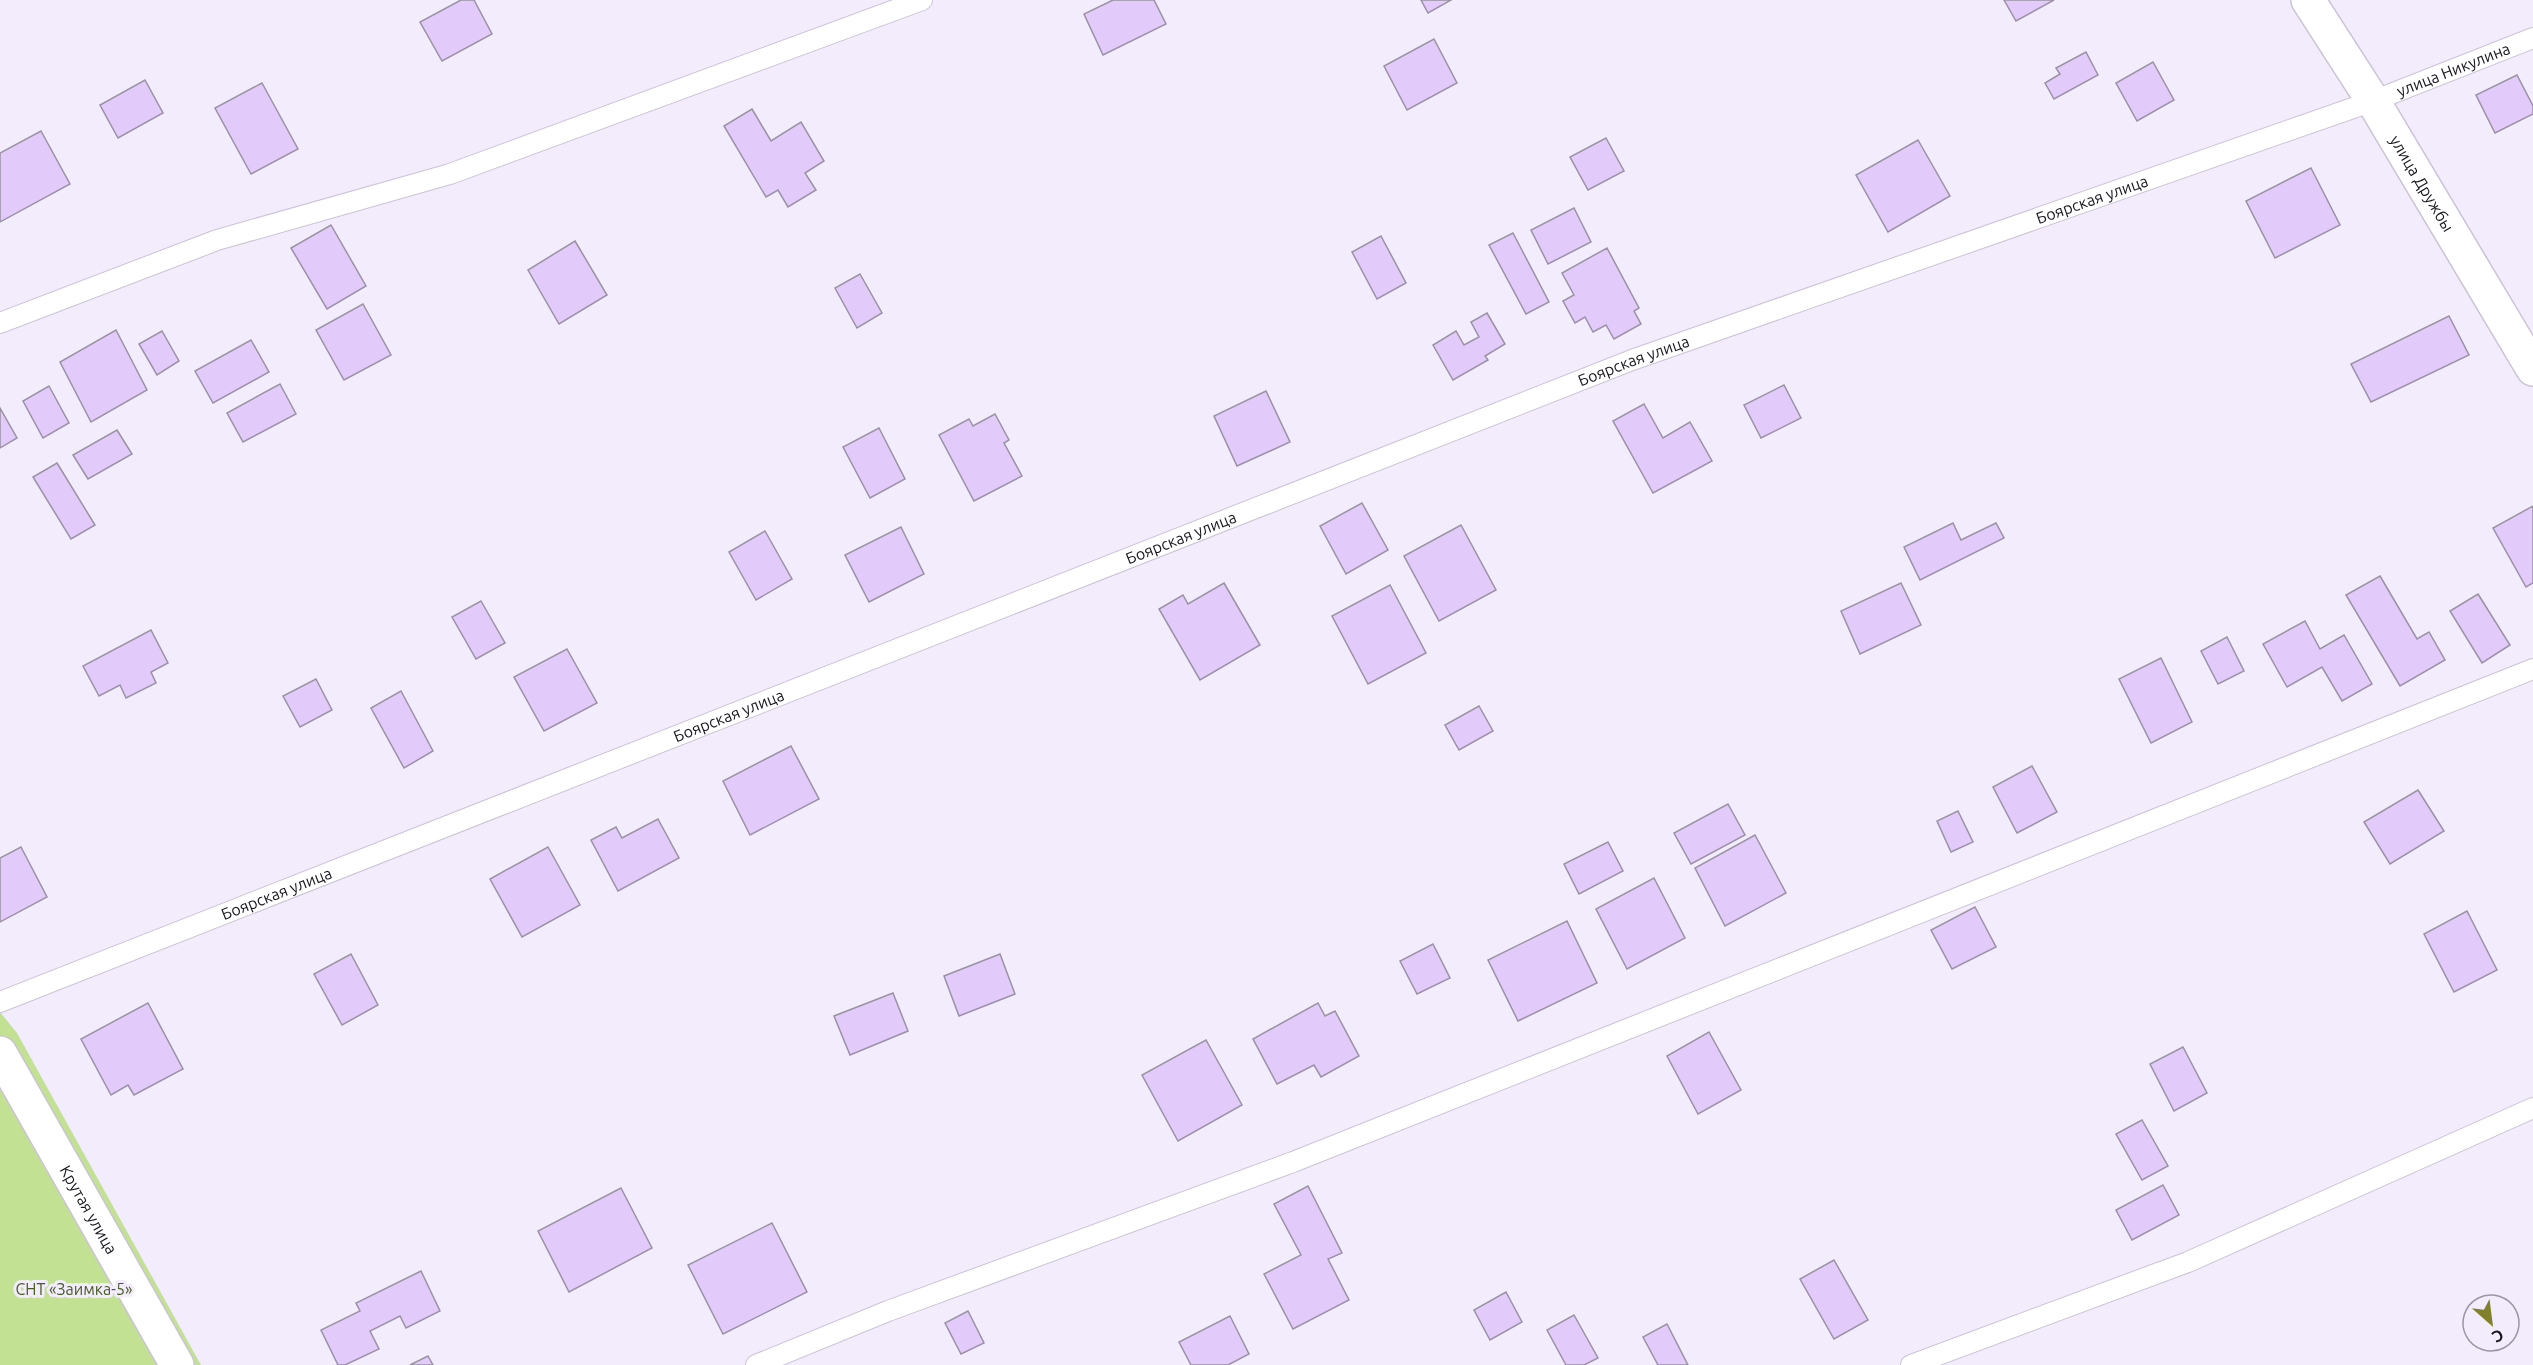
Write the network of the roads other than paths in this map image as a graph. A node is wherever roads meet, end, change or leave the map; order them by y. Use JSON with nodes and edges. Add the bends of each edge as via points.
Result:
{"nodes":[{"id":1,"x":922,"y":0,"type":"edge"},
{"id":2,"x":2307,"y":0,"type":"edge"},
{"id":3,"x":2533,"y":38,"type":"edge"},
{"id":4,"x":2373,"y":101,"type":"junction"},
{"id":5,"x":0,"y":323,"type":"edge"},
{"id":6,"x":2533,"y":369,"type":"edge"},
{"id":7,"x":2533,"y":669,"type":"edge"},
{"id":8,"x":0,"y":1002,"type":"edge"},
{"id":9,"x":0,"y":1053,"type":"edge"},
{"id":10,"x":2533,"y":1108,"type":"edge"},
{"id":11,"x":177,"y":1365,"type":"edge"},
{"id":12,"x":756,"y":1365,"type":"edge"},
{"id":13,"x":1911,"y":1365,"type":"edge"}],
"edges":[{"from":1,"to":5,"type":"lane","via":[[450,174],[217,240]]},
{"from":2,"to":4,"type":"street","name":"улица Дружбы"},
{"from":3,"to":4,"type":"lane","name":"улица Никулина"},
{"from":4,"to":6,"type":"street","name":"улица Дружбы"},
{"from":4,"to":8,"type":"lane","name":"Боярская улица","via":[[1632,360]]},
{"from":7,"to":12,"type":"lane","via":[[1293,1162],[888,1311]]},
{"from":9,"to":11,"type":"street","name":"Крутая улица"},
{"from":10,"to":13,"type":"lane","via":[[2188,1262]]}]}
